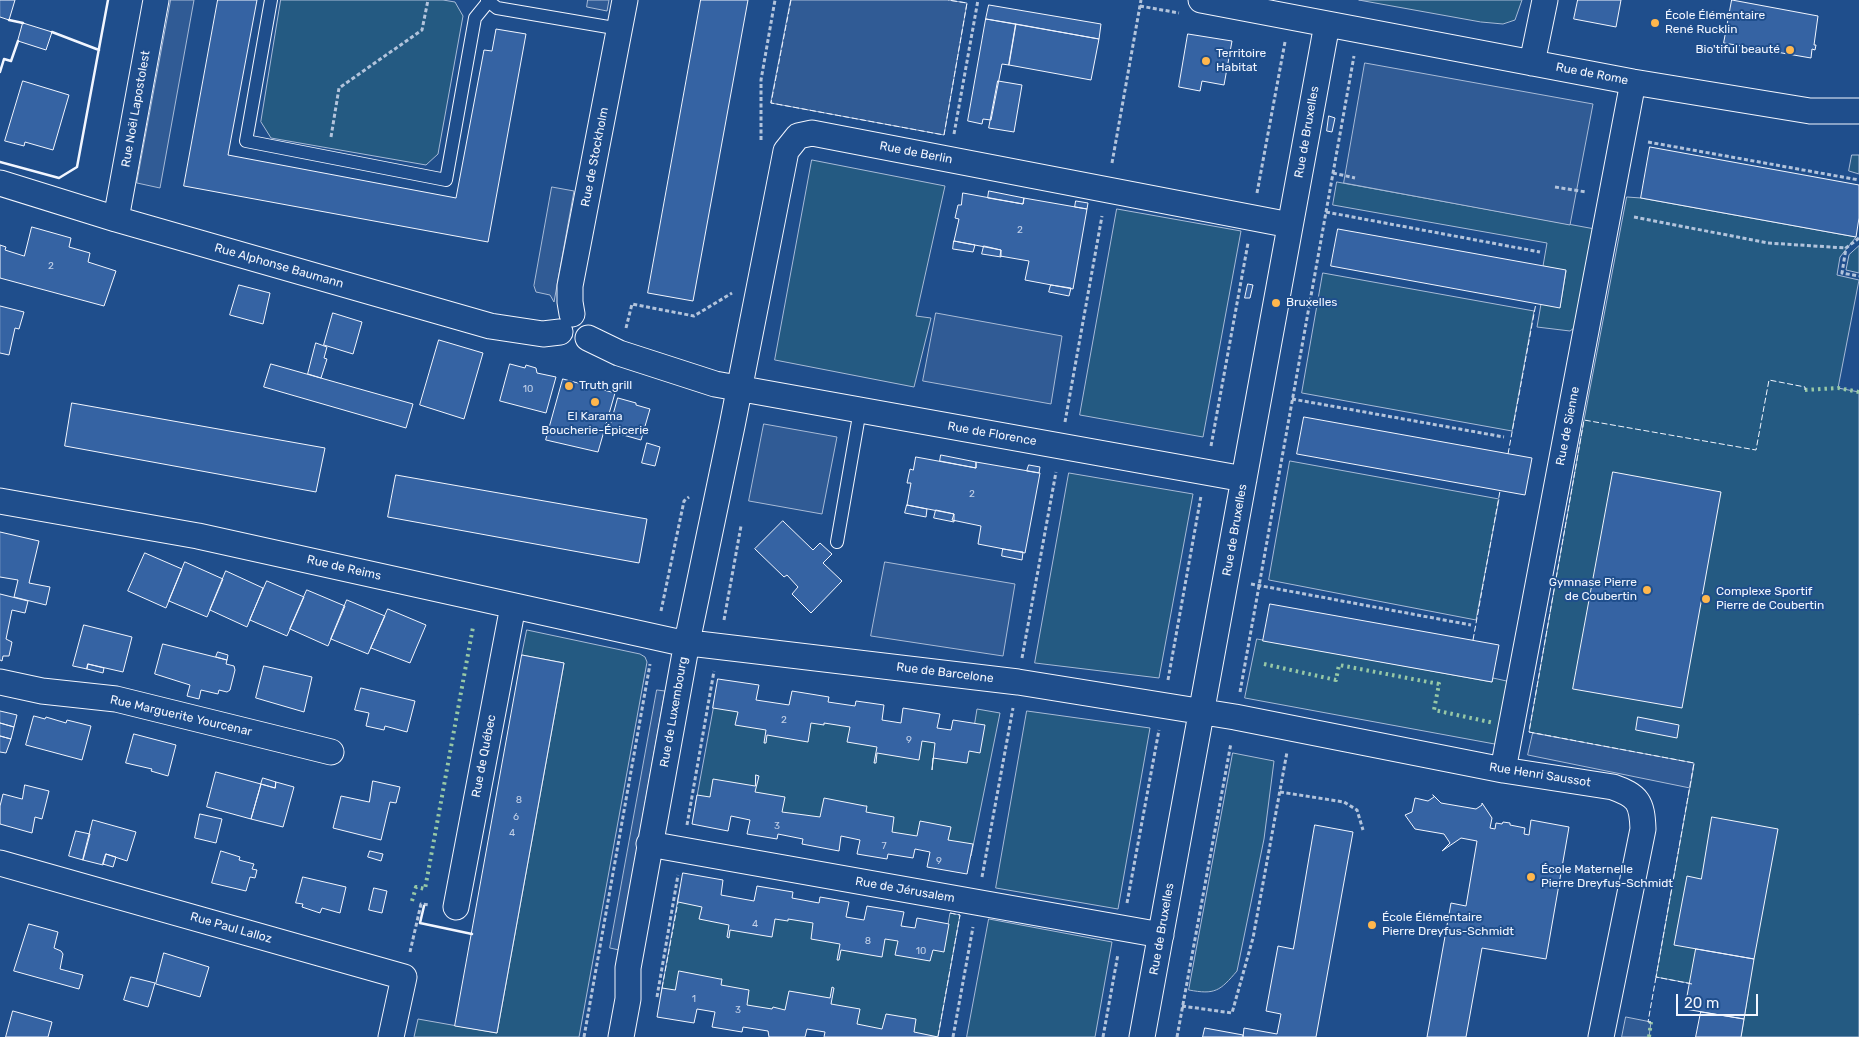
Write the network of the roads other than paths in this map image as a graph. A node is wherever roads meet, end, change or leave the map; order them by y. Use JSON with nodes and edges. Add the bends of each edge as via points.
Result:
{"nodes":[{"id":1,"x":156,"y":0,"type":"edge"},
{"id":2,"x":271,"y":0,"type":"edge"},
{"id":3,"x":625,"y":0,"type":"edge"},
{"id":4,"x":1545,"y":0,"type":"edge"},
{"id":5,"x":488,"y":1,"type":"edge"},
{"id":6,"x":1215,"y":1,"type":"edge"},
{"id":7,"x":1327,"y":24,"type":"junction"},
{"id":8,"x":620,"y":29,"type":"junction"},
{"id":9,"x":1532,"y":63,"type":"junction"},
{"id":10,"x":1633,"y":82,"type":"junction"},
{"id":11,"x":1859,"y":111,"type":"edge"},
{"id":12,"x":0,"y":182,"type":"edge"},
{"id":13,"x":116,"y":219,"type":"junction"},
{"id":14,"x":1290,"y":225,"type":"junction"},
{"id":15,"x":566,"y":323,"type":"junction"},
{"id":16,"x":740,"y":388,"type":"junction"},
{"id":17,"x":860,"y":410,"type":"junction"},
{"id":18,"x":1244,"y":479,"type":"junction"},
{"id":19,"x":0,"y":501,"type":"edge"},
{"id":20,"x":837,"y":542,"type":"dead end"},
{"id":21,"x":513,"y":606,"type":"junction"},
{"id":22,"x":687,"y":642,"type":"junction"},
{"id":23,"x":0,"y":682,"type":"edge"},
{"id":24,"x":1202,"y":712,"type":"junction"},
{"id":25,"x":331,"y":752,"type":"dead end"},
{"id":26,"x":1503,"y":770,"type":"junction"},
{"id":27,"x":650,"y":844,"type":"junction"},
{"id":28,"x":0,"y":862,"type":"edge"},
{"id":29,"x":456,"y":907,"type":"dead end"},
{"id":30,"x":1161,"y":935,"type":"junction"},
{"id":31,"x":391,"y":1037,"type":"edge"},
{"id":32,"x":621,"y":1037,"type":"edge"},
{"id":33,"x":1142,"y":1037,"type":"edge"},
{"id":34,"x":1601,"y":1037,"type":"edge"}],
"edges":[{"from":1,"to":13,"type":"street","name":"Rue Noël Lapostolest"},
{"from":2,"to":5,"type":"lane","via":[[246,141],[446,180],[475,18]]},
{"from":3,"to":8,"type":"street","name":"Rue de Stockholm"},
{"from":4,"to":9,"type":"street"},
{"from":5,"to":8,"type":"lane","via":[[497,8]]},
{"from":6,"to":7,"type":"street","name":"Rue de Rome"},
{"from":7,"to":9,"type":"street","name":"Rue de Rome"},
{"from":7,"to":14,"type":"street","name":"Rue de Bruxelles"},
{"from":8,"to":15,"type":"street","name":"Rue de Stockholm","via":[[570,286]]},
{"from":9,"to":10,"type":"street","name":"Rue de Rome"},
{"from":10,"to":11,"type":"street","name":"Rue de Rome","via":[[1810,110]]},
{"from":10,"to":26,"type":"street","name":"Rue de Sienne"},
{"from":12,"to":13,"type":"street","name":"Rue Alphonse Baumann"},
{"from":13,"to":15,"type":"street","name":"Rue Alphonse Baumann","via":[[490,326],[543,334]]},
{"from":14,"to":16,"type":"street","name":"Rue de Berlin","via":[[812,133],[798,136],[786,151]]},
{"from":14,"to":18,"type":"street","name":"Rue de Bruxelles"},
{"from":15,"to":16,"type":"street","via":[[563,338],[569,343],[576,345],[588,338],[619,353],[715,384]]},
{"from":16,"to":17,"type":"street","name":"Rue de Florence"},
{"from":16,"to":22,"type":"street","name":"Rue de Luxembourg"},
{"from":17,"to":18,"type":"street","name":"Rue de Florence"},
{"from":17,"to":20,"type":"lane"},
{"from":18,"to":24,"type":"street","name":"Rue de Bruxelles"},
{"from":19,"to":21,"type":"street","name":"Rue de Reims","via":[[198,536]]},
{"from":21,"to":22,"type":"street","name":"Rue de Reims"},
{"from":21,"to":29,"type":"street","name":"Rue de Québec"},
{"from":22,"to":24,"type":"street","name":"Rue de Barcelone","via":[[1018,682]]},
{"from":22,"to":27,"type":"street","name":"Rue de Luxembourg"},
{"from":23,"to":25,"type":"street","name":"Rue Marguerite Yourcenar","via":[[42,691],[116,698]]},
{"from":24,"to":26,"type":"street","name":"Rue Henri Saussot"},
{"from":24,"to":30,"type":"street","name":"Rue de Bruxelles"},
{"from":26,"to":34,"type":"street","name":"Rue Henri Saussot","via":[[1613,787],[1637,799],[1642,809],[1643,829]]},
{"from":27,"to":30,"type":"street","name":"Rue de Jérusalem"},
{"from":27,"to":32,"type":"street","name":"Rue de Luxembourg","via":[[628,968],[628,999]]},
{"from":28,"to":31,"type":"street","name":"Rue Paul Lalloz","via":[[404,977]]},
{"from":30,"to":33,"type":"street","name":"Rue de Bruxelles"}]}
